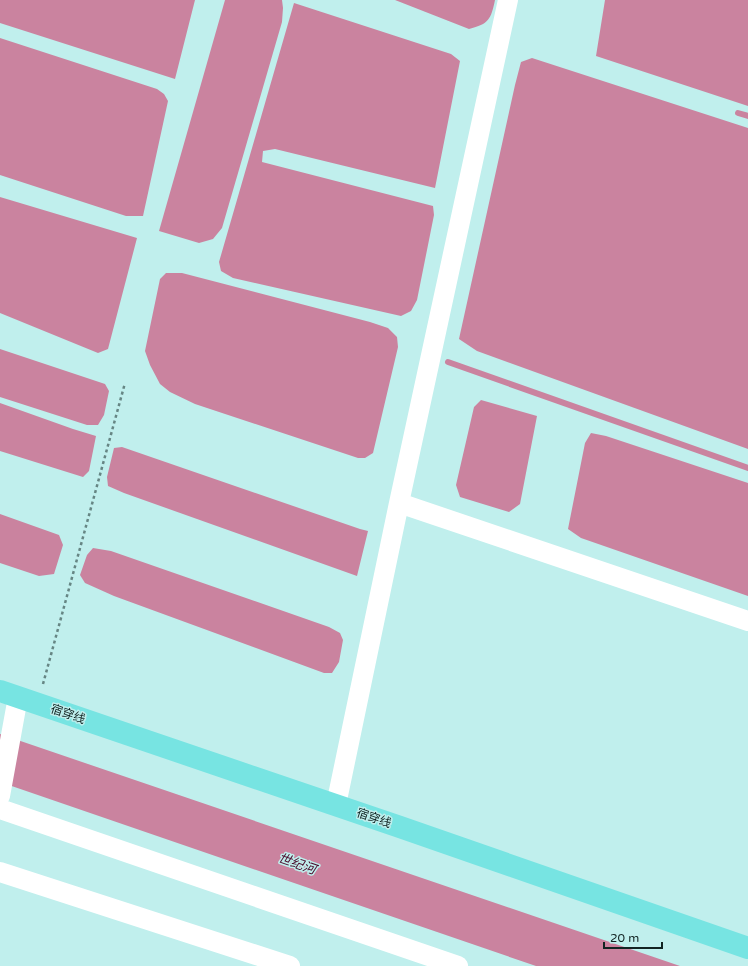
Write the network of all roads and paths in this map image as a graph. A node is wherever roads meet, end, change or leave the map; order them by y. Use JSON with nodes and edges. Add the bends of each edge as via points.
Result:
{"nodes":[{"id":1,"x":508,"y":0,"type":"edge"},
{"id":2,"x":125,"y":383,"type":"dead end"},
{"id":3,"x":400,"y":503,"type":"junction"},
{"id":4,"x":748,"y":621,"type":"edge"},
{"id":5,"x":19,"y":697,"type":"edge"},
{"id":6,"x":0,"y":796,"type":"edge"},
{"id":7,"x":336,"y":805,"type":"junction"},
{"id":8,"x":0,"y":809,"type":"edge"},
{"id":9,"x":0,"y":872,"type":"edge"},
{"id":10,"x":748,"y":948,"type":"edge"},
{"id":11,"x":290,"y":966,"type":"edge"},
{"id":12,"x":458,"y":966,"type":"edge"}],
"edges":[{"from":1,"to":3,"type":"street"},
{"from":2,"to":5,"type":"path"},
{"from":3,"to":4,"type":"street"},
{"from":3,"to":7,"type":"street"},
{"from":5,"to":6,"type":"street"},
{"from":5,"to":7,"type":"main road","name":"宿穿线"},
{"from":7,"to":10,"type":"main road","name":"宿穿线"},
{"from":8,"to":12,"type":"street"},
{"from":9,"to":11,"type":"street"}]}
